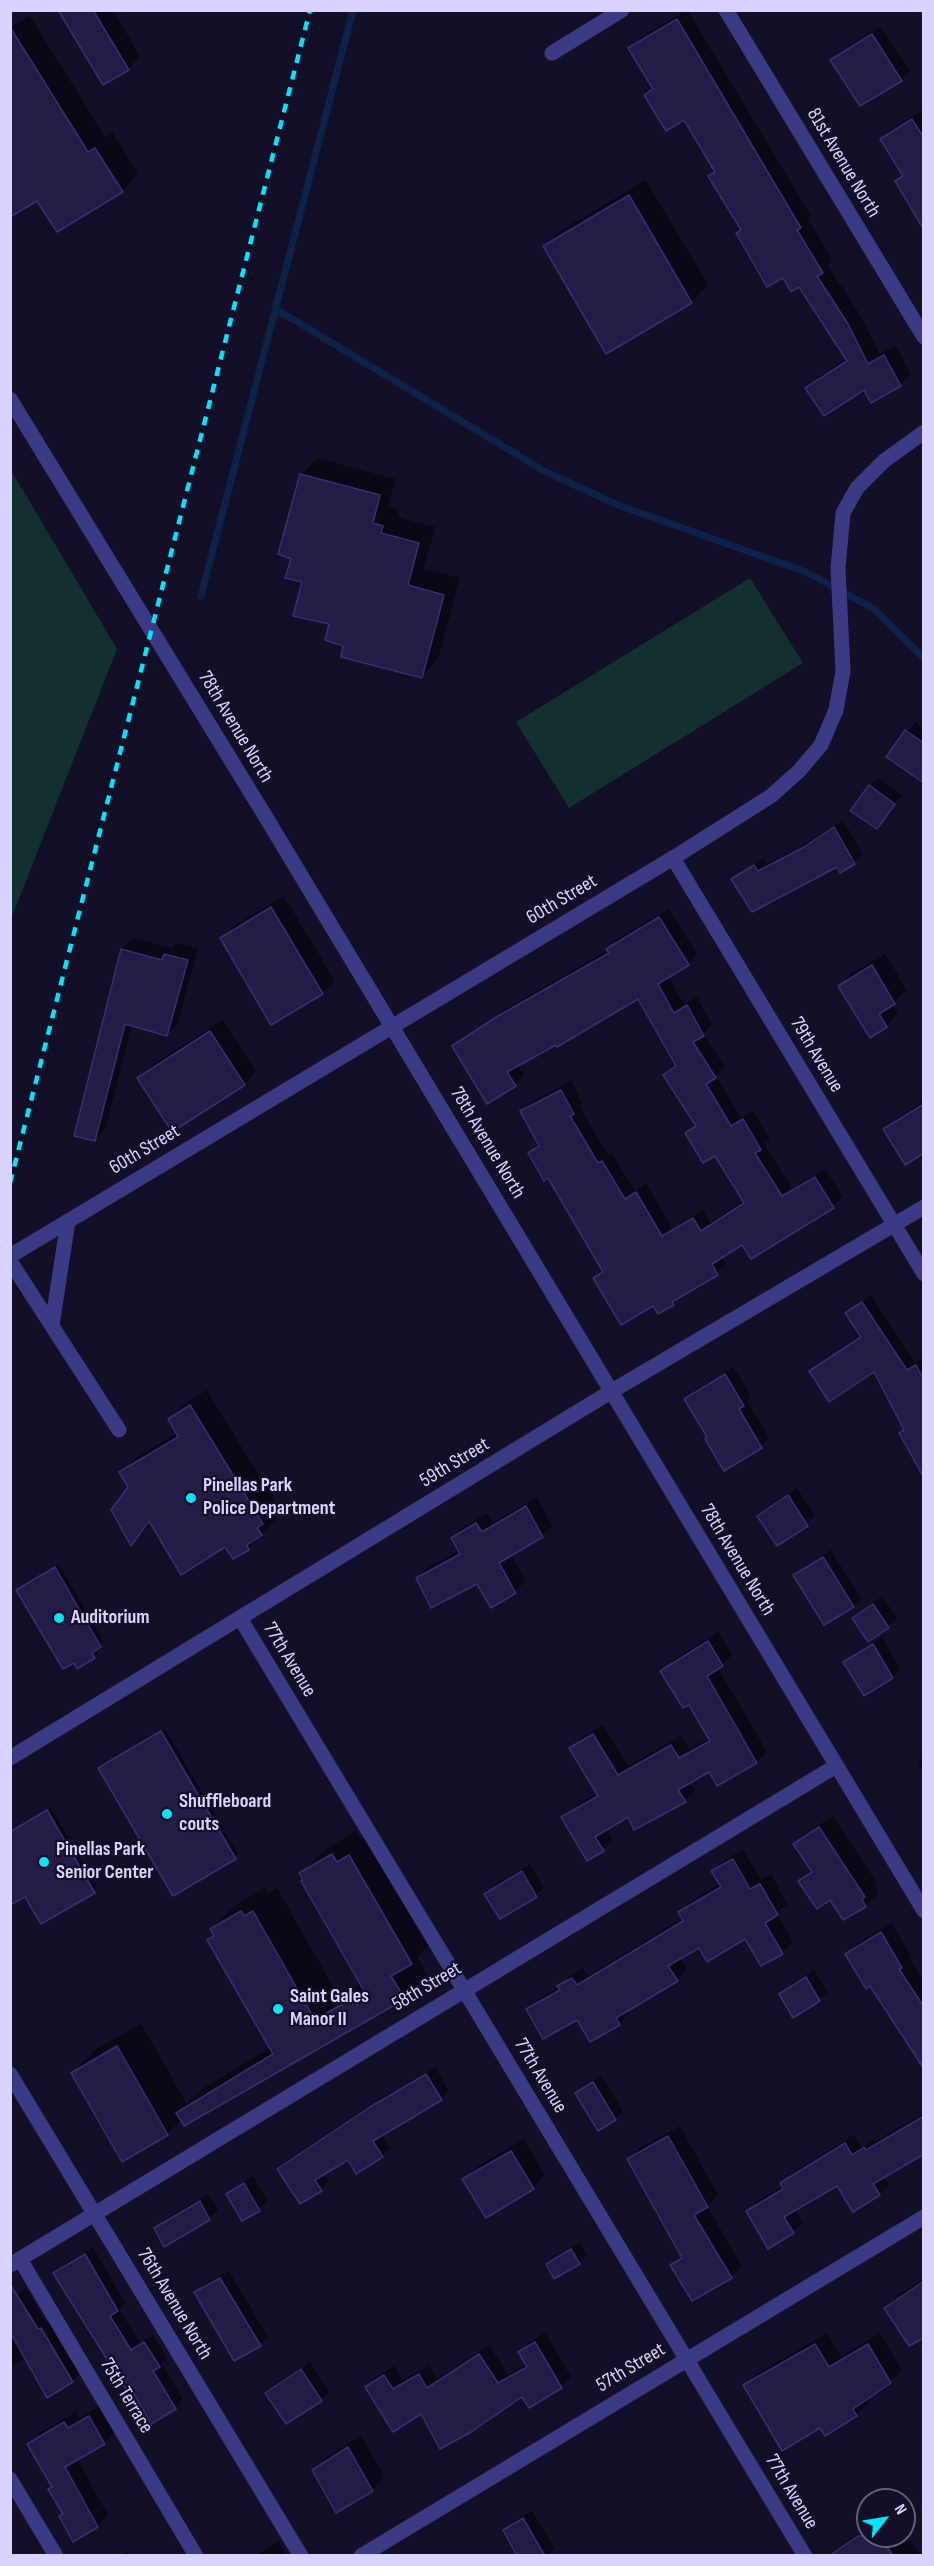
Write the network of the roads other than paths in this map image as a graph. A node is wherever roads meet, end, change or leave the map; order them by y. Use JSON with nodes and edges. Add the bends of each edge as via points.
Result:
{"nodes":[{"id":1,"x":622,"y":10,"type":"edge"},
{"id":2,"x":726,"y":10,"type":"edge"},
{"id":3,"x":552,"y":53,"type":"dead end"},
{"id":4,"x":924,"y":337,"type":"edge"},
{"id":5,"x":10,"y":399,"type":"edge"},
{"id":6,"x":924,"y":432,"type":"edge"},
{"id":7,"x":673,"y":858,"type":"junction"},
{"id":8,"x":392,"y":1026,"type":"junction"},
{"id":9,"x":924,"y":1206,"type":"edge"},
{"id":10,"x":68,"y":1221,"type":"junction"},
{"id":11,"x":894,"y":1225,"type":"junction"},
{"id":12,"x":10,"y":1256,"type":"edge"},
{"id":13,"x":10,"y":1261,"type":"edge"},
{"id":14,"x":924,"y":1274,"type":"edge"},
{"id":15,"x":52,"y":1325,"type":"junction"},
{"id":16,"x":612,"y":1391,"type":"junction"},
{"id":17,"x":119,"y":1430,"type":"dead end"},
{"id":18,"x":240,"y":1618,"type":"junction"},
{"id":19,"x":10,"y":1758,"type":"edge"},
{"id":20,"x":836,"y":1766,"type":"junction"},
{"id":21,"x":924,"y":1911,"type":"edge"},
{"id":22,"x":464,"y":1990,"type":"junction"},
{"id":23,"x":10,"y":2074,"type":"edge"},
{"id":24,"x":94,"y":2213,"type":"junction"},
{"id":25,"x":924,"y":2217,"type":"edge"},
{"id":26,"x":15,"y":2262,"type":"edge"},
{"id":27,"x":687,"y":2359,"type":"junction"},
{"id":28,"x":10,"y":2479,"type":"edge"},
{"id":29,"x":56,"y":2556,"type":"edge"},
{"id":30,"x":195,"y":2556,"type":"edge"},
{"id":31,"x":302,"y":2556,"type":"edge"},
{"id":32,"x":361,"y":2556,"type":"edge"},
{"id":33,"x":805,"y":2556,"type":"edge"}],
"edges":[{"from":1,"to":3,"type":"street"},
{"from":2,"to":4,"type":"street","name":"81st Avenue North"},
{"from":5,"to":8,"type":"street","name":"78th Avenue North"},
{"from":6,"to":7,"type":"street","name":"60th Street","via":[[884,461],[857,488],[843,513],[838,568],[843,671],[837,710],[820,745],[771,796]]},
{"from":7,"to":8,"type":"street","name":"60th Street"},
{"from":7,"to":11,"type":"street","name":"79th Avenue"},
{"from":8,"to":10,"type":"street","name":"60th Street"},
{"from":8,"to":16,"type":"street","name":"78th Avenue North"},
{"from":9,"to":11,"type":"street","name":"59th Street"},
{"from":10,"to":12,"type":"street","name":"60th Street"},
{"from":10,"to":15,"type":"street"},
{"from":11,"to":14,"type":"street","name":"79th Avenue"},
{"from":11,"to":16,"type":"street","name":"59th Street"},
{"from":13,"to":15,"type":"street"},
{"from":15,"to":17,"type":"street"},
{"from":16,"to":18,"type":"street","name":"59th Street"},
{"from":16,"to":20,"type":"street","name":"78th Avenue North"},
{"from":18,"to":19,"type":"street","name":"59th Street"},
{"from":18,"to":22,"type":"street","name":"77th Avenue"},
{"from":20,"to":21,"type":"street","name":"78th Avenue North"},
{"from":20,"to":22,"type":"street","name":"58th Street"},
{"from":22,"to":24,"type":"street","name":"58th Street"},
{"from":22,"to":27,"type":"street","name":"77th Avenue"},
{"from":23,"to":24,"type":"street","name":"76th Avenue North"},
{"from":24,"to":26,"type":"street","name":"58th Street"},
{"from":24,"to":31,"type":"street","name":"76th Avenue North"},
{"from":25,"to":27,"type":"street","name":"57th Street"},
{"from":26,"to":30,"type":"street","name":"75th Terrace"},
{"from":27,"to":32,"type":"street","name":"57th Street"},
{"from":27,"to":33,"type":"street","name":"77th Avenue"},
{"from":28,"to":29,"type":"street"}]}
